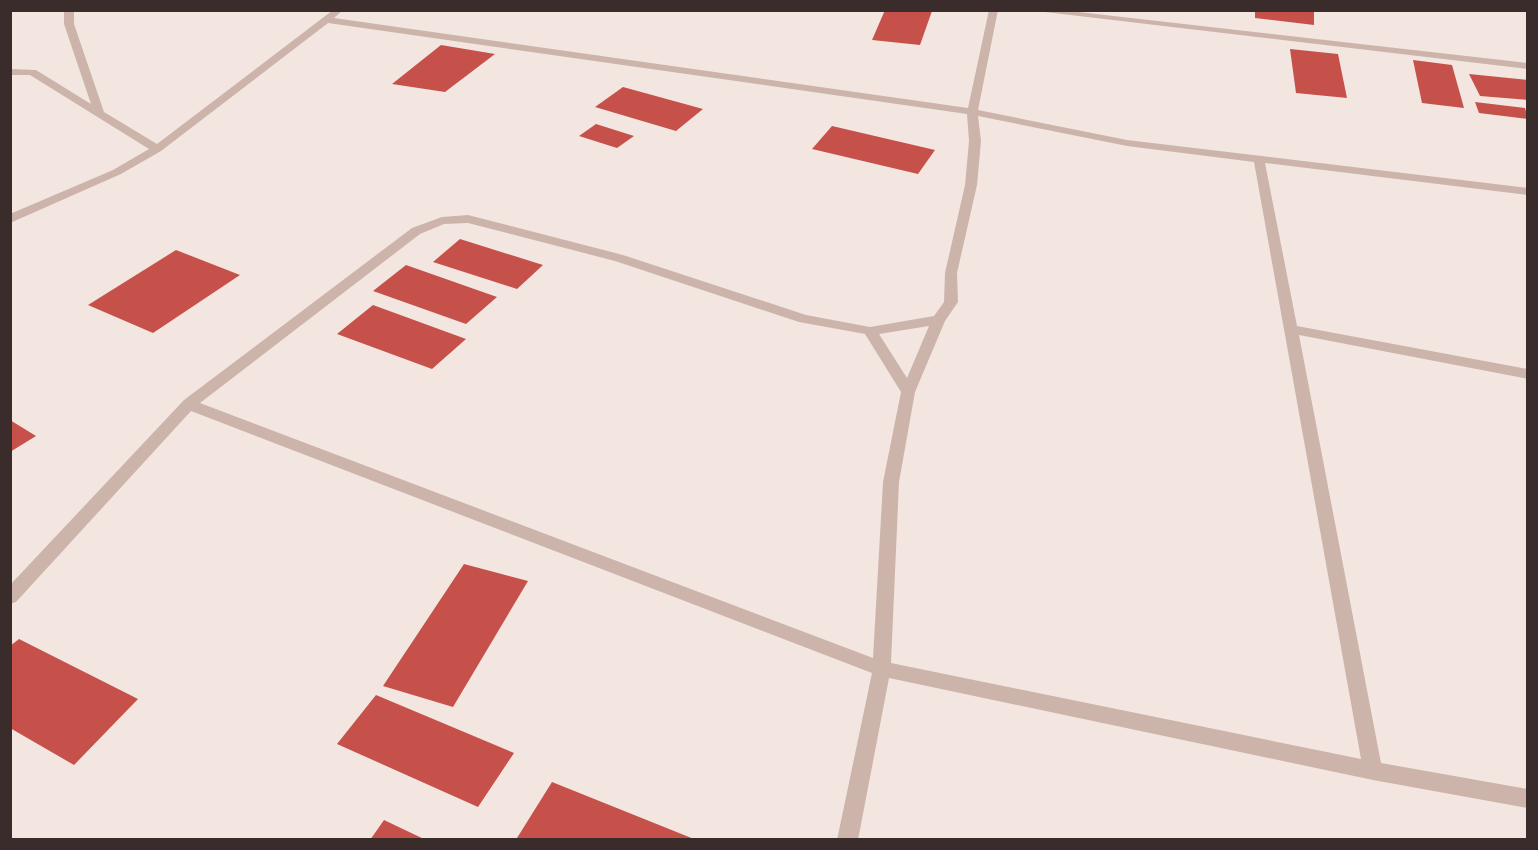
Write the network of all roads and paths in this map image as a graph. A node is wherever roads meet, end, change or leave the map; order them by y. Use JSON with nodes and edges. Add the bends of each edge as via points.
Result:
{"nodes":[{"id":1,"x":69,"y":10,"type":"edge"},
{"id":2,"x":339,"y":10,"type":"edge"},
{"id":3,"x":994,"y":10,"type":"edge"},
{"id":4,"x":1032,"y":10,"type":"edge"},
{"id":5,"x":327,"y":20,"type":"junction"},
{"id":6,"x":1527,"y":66,"type":"edge"},
{"id":7,"x":10,"y":72,"type":"edge"},
{"id":8,"x":972,"y":112,"type":"junction"},
{"id":9,"x":99,"y":113,"type":"junction"},
{"id":10,"x":158,"y":149,"type":"junction"},
{"id":11,"x":1259,"y":159,"type":"junction"},
{"id":12,"x":1527,"y":192,"type":"edge"},
{"id":13,"x":10,"y":219,"type":"edge"},
{"id":14,"x":938,"y":321,"type":"junction"},
{"id":15,"x":1291,"y":329,"type":"junction"},
{"id":16,"x":870,"y":331,"type":"junction"},
{"id":17,"x":1527,"y":374,"type":"edge"},
{"id":18,"x":908,"y":392,"type":"junction"},
{"id":19,"x":189,"y":404,"type":"junction"},
{"id":20,"x":10,"y":597,"type":"edge"},
{"id":21,"x":882,"y":669,"type":"junction"},
{"id":22,"x":1373,"y":771,"type":"junction"},
{"id":23,"x":1527,"y":799,"type":"edge"},
{"id":24,"x":847,"y":840,"type":"edge"}],
"edges":[{"from":1,"to":9,"type":"street","via":[[69,24]]},
{"from":2,"to":5,"type":"street"},
{"from":3,"to":8,"type":"street"},
{"from":4,"to":6,"type":"street"},
{"from":5,"to":8,"type":"street"},
{"from":5,"to":10,"type":"street"},
{"from":7,"to":9,"type":"street","via":[[32,72]]},
{"from":8,"to":11,"type":"street","via":[[1127,143]]},
{"from":8,"to":14,"type":"street","via":[[975,141],[971,185],[951,273],[951,302]]},
{"from":9,"to":10,"type":"street"},
{"from":10,"to":13,"type":"street","via":[[117,172]]},
{"from":11,"to":12,"type":"street"},
{"from":11,"to":15,"type":"street"},
{"from":14,"to":16,"type":"street"},
{"from":14,"to":18,"type":"street"},
{"from":15,"to":17,"type":"street"},
{"from":15,"to":22,"type":"street"},
{"from":16,"to":18,"type":"street"},
{"from":16,"to":19,"type":"street","via":[[804,318],[619,258],[501,226],[459,219],[416,231]]},
{"from":18,"to":21,"type":"street","via":[[891,482]]},
{"from":19,"to":20,"type":"street"},
{"from":19,"to":21,"type":"street"},
{"from":21,"to":22,"type":"street"},
{"from":21,"to":24,"type":"street"},
{"from":22,"to":23,"type":"street"}]}
